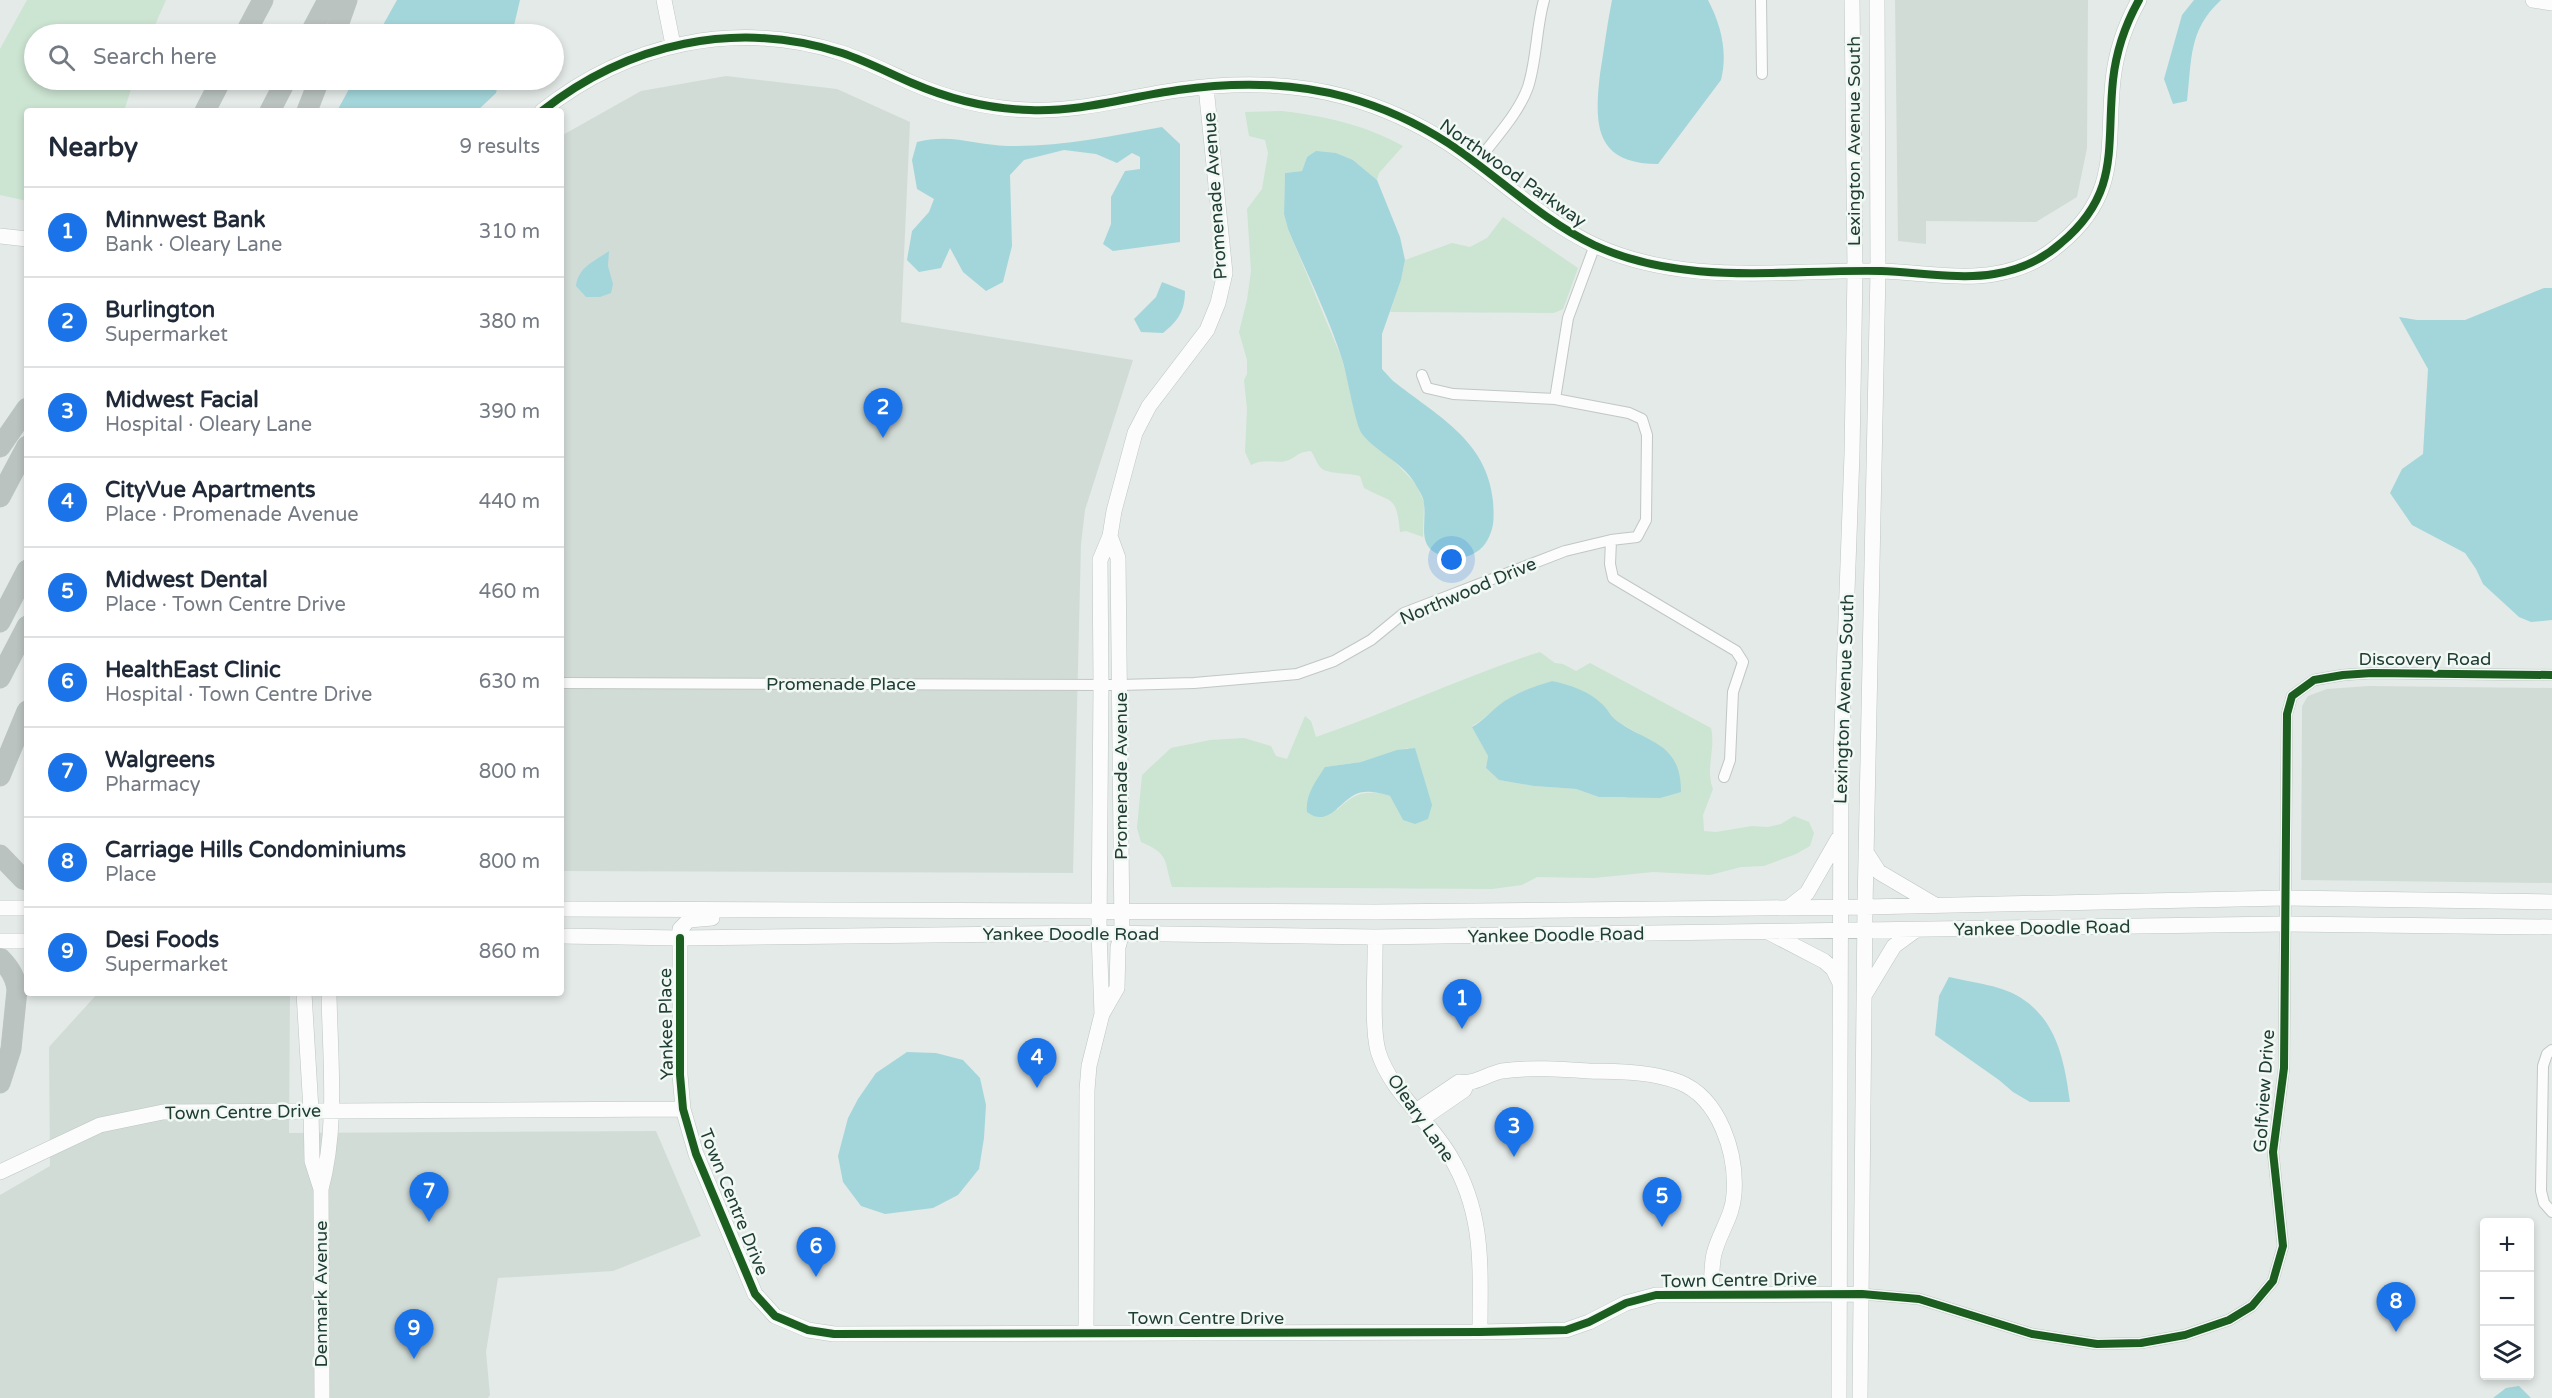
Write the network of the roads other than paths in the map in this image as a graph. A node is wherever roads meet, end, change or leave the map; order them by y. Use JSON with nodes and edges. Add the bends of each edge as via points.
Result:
{"nodes":[{"id":1,"x":263,"y":0,"type":"edge"},
{"id":2,"x":328,"y":0,"type":"edge"},
{"id":3,"x":347,"y":0,"type":"edge"},
{"id":4,"x":664,"y":0,"type":"edge"},
{"id":5,"x":1544,"y":0,"type":"edge"},
{"id":6,"x":1761,"y":0,"type":"edge"},
{"id":7,"x":1852,"y":0,"type":"edge"},
{"id":8,"x":1877,"y":0,"type":"edge"},
{"id":9,"x":2139,"y":0,"type":"edge"},
{"id":10,"x":2533,"y":0,"type":"edge"},
{"id":11,"x":2552,"y":3,"type":"edge"},
{"id":12,"x":250,"y":24,"type":"edge"},
{"id":13,"x":315,"y":24,"type":"edge"},
{"id":14,"x":339,"y":24,"type":"edge"},
{"id":15,"x":673,"y":45,"type":"junction"},
{"id":16,"x":1762,"y":74,"type":"dead end"},
{"id":17,"x":1206,"y":87,"type":"junction"},
{"id":18,"x":216,"y":90,"type":"edge"},
{"id":19,"x":281,"y":90,"type":"edge"},
{"id":20,"x":315,"y":90,"type":"edge"},
{"id":21,"x":207,"y":108,"type":"edge"},
{"id":22,"x":272,"y":108,"type":"edge"},
{"id":23,"x":308,"y":108,"type":"edge"},
{"id":24,"x":546,"y":108,"type":"edge"},
{"id":25,"x":1476,"y":164,"type":"junction"},
{"id":26,"x":0,"y":236,"type":"edge"},
{"id":27,"x":24,"y":239,"type":"edge"},
{"id":28,"x":1595,"y":245,"type":"junction"},
{"id":29,"x":1855,"y":271,"type":"junction"},
{"id":30,"x":1878,"y":271,"type":"junction"},
{"id":31,"x":1422,"y":375,"type":"dead end"},
{"id":32,"x":1555,"y":399,"type":"junction"},
{"id":33,"x":24,"y":412,"type":"edge"},
{"id":34,"x":0,"y":447,"type":"edge"},
{"id":35,"x":24,"y":452,"type":"edge"},
{"id":36,"x":0,"y":497,"type":"edge"},
{"id":37,"x":1110,"y":536,"type":"junction"},
{"id":38,"x":1611,"y":540,"type":"junction"},
{"id":39,"x":24,"y":576,"type":"edge"},
{"id":40,"x":0,"y":622,"type":"edge"},
{"id":41,"x":24,"y":632,"type":"edge"},
{"id":42,"x":2552,"y":675,"type":"edge"},
{"id":43,"x":0,"y":678,"type":"edge"},
{"id":44,"x":564,"y":683,"type":"edge"},
{"id":45,"x":1101,"y":684,"type":"junction"},
{"id":46,"x":1120,"y":685,"type":"junction"},
{"id":47,"x":24,"y":718,"type":"edge"},
{"id":48,"x":0,"y":776,"type":"edge"},
{"id":49,"x":1725,"y":777,"type":"dead end"},
{"id":50,"x":1840,"y":836,"type":"junction"},
{"id":51,"x":1866,"y":852,"type":"junction"},
{"id":52,"x":0,"y":855,"type":"edge"},
{"id":53,"x":24,"y":879,"type":"edge"},
{"id":54,"x":2284,"y":898,"type":"junction"},
{"id":55,"x":2552,"y":902,"type":"edge"},
{"id":56,"x":1936,"y":906,"type":"junction"},
{"id":57,"x":0,"y":908,"type":"edge"},
{"id":58,"x":24,"y":908,"type":"edge"},
{"id":59,"x":1788,"y":908,"type":"junction"},
{"id":60,"x":1839,"y":908,"type":"junction"},
{"id":61,"x":1865,"y":908,"type":"junction"},
{"id":62,"x":564,"y":909,"type":"edge"},
{"id":63,"x":804,"y":909,"type":"junction"},
{"id":64,"x":1099,"y":910,"type":"junction"},
{"id":65,"x":1122,"y":910,"type":"junction"},
{"id":66,"x":2284,"y":924,"type":"junction"},
{"id":67,"x":2552,"y":927,"type":"edge"},
{"id":68,"x":1916,"y":930,"type":"junction"},
{"id":69,"x":1839,"y":931,"type":"junction"},
{"id":70,"x":1865,"y":931,"type":"junction"},
{"id":71,"x":1767,"y":932,"type":"junction"},
{"id":72,"x":1099,"y":933,"type":"junction"},
{"id":73,"x":1122,"y":933,"type":"junction"},
{"id":74,"x":564,"y":936,"type":"edge"},
{"id":75,"x":1375,"y":937,"type":"junction"},
{"id":76,"x":680,"y":938,"type":"junction"},
{"id":77,"x":0,"y":941,"type":"edge"},
{"id":78,"x":24,"y":941,"type":"edge"},
{"id":79,"x":0,"y":958,"type":"edge"},
{"id":80,"x":1839,"y":981,"type":"junction"},
{"id":81,"x":1865,"y":994,"type":"junction"},
{"id":82,"x":303,"y":996,"type":"edge"},
{"id":83,"x":329,"y":996,"type":"edge"},
{"id":84,"x":1102,"y":1014,"type":"junction"},
{"id":85,"x":2552,"y":1050,"type":"edge"},
{"id":86,"x":0,"y":1083,"type":"edge"},
{"id":87,"x":683,"y":1109,"type":"junction"},
{"id":88,"x":311,"y":1110,"type":"junction"},
{"id":89,"x":331,"y":1110,"type":"junction"},
{"id":90,"x":1419,"y":1115,"type":"junction"},
{"id":91,"x":0,"y":1172,"type":"edge"},
{"id":92,"x":321,"y":1189,"type":"junction"},
{"id":93,"x":2552,"y":1212,"type":"edge"},
{"id":94,"x":1839,"y":1294,"type":"junction"},
{"id":95,"x":1863,"y":1294,"type":"junction"},
{"id":96,"x":1711,"y":1295,"type":"junction"},
{"id":97,"x":1480,"y":1332,"type":"junction"},
{"id":98,"x":1086,"y":1333,"type":"junction"},
{"id":99,"x":322,"y":1398,"type":"edge"},
{"id":100,"x":1839,"y":1398,"type":"edge"},
{"id":101,"x":1860,"y":1398,"type":"edge"}],
"edges":[{"from":1,"to":12,"type":"highway"},
{"from":2,"to":13,"type":"highway"},
{"from":3,"to":14,"type":"highway"},
{"from":4,"to":15,"type":"street"},
{"from":5,"to":25,"type":"street","via":[[1525,94]]},
{"from":6,"to":16,"type":"street"},
{"from":7,"to":29,"type":"street","name":"Lexington Avenue South"},
{"from":8,"to":30,"type":"street","name":"Lexington Avenue South"},
{"from":9,"to":30,"type":"street","name":"Northwood Parkway","via":[[2116,63],[2106,177],[2091,209],[2070,236],[2024,266],[1984,276]]},
{"from":10,"to":11,"type":"street"},
{"from":15,"to":17,"type":"street","name":"Promenade Avenue","via":[[751,38],[806,44],[843,54],[952,97],[1008,109],[1078,109]]},
{"from":15,"to":24,"type":"street","via":[[593,76]]},
{"from":17,"to":25,"type":"street","name":"Northwood Parkway","via":[[1269,84],[1345,97],[1417,125]]},
{"from":17,"to":37,"type":"street","name":"Promenade Avenue","via":[[1225,273],[1222,288],[1207,330],[1142,419],[1131,446]]},
{"from":18,"to":21,"type":"highway"},
{"from":19,"to":22,"type":"highway"},
{"from":20,"to":23,"type":"highway"},
{"from":25,"to":28,"type":"street","name":"Northwood Parkway","via":[[1571,234]]},
{"from":26,"to":27,"type":"street"},
{"from":28,"to":29,"type":"street","name":"Northwood Parkway","via":[[1652,265],[1700,272]]},
{"from":28,"to":32,"type":"street","via":[[1568,318]]},
{"from":29,"to":30,"type":"street","name":"Northwood Parkway"},
{"from":29,"to":50,"type":"street","name":"Lexington Avenue South"},
{"from":30,"to":51,"type":"street","name":"Lexington Avenue South"},
{"from":31,"to":32,"type":"street","via":[[1427,388],[1453,394]]},
{"from":32,"to":38,"type":"street","name":"Northwood Drive","via":[[1642,419],[1647,435],[1646,520],[1637,537]]},
{"from":33,"to":34,"type":"highway"},
{"from":35,"to":36,"type":"highway"},
{"from":37,"to":45,"type":"street","name":"Promenade Avenue","via":[[1100,560]]},
{"from":37,"to":46,"type":"street","name":"Promenade Avenue","via":[[1118,558]]},
{"from":38,"to":46,"type":"street","name":"Northwood Drive","via":[[1565,551],[1404,614],[1334,661],[1297,674]]},
{"from":38,"to":49,"type":"street","via":[[1613,578],[1736,651],[1743,662],[1733,692],[1730,760]]},
{"from":39,"to":40,"type":"highway"},
{"from":41,"to":43,"type":"highway"},
{"from":42,"to":54,"type":"street","name":"Discovery Road","via":[[2353,674],[2314,680],[2292,696],[2287,714]]},
{"from":44,"to":45,"type":"street","name":"Promenade Place"},
{"from":45,"to":46,"type":"street","name":"Promenade Place"},
{"from":45,"to":64,"type":"street","name":"Promenade Avenue"},
{"from":46,"to":65,"type":"street","name":"Promenade Avenue"},
{"from":47,"to":48,"type":"highway"},
{"from":50,"to":59,"type":"street","via":[[1807,893]]},
{"from":50,"to":60,"type":"street","name":"Lexington Avenue South"},
{"from":51,"to":56,"type":"street","via":[[1879,872]]},
{"from":51,"to":61,"type":"street","name":"Lexington Avenue South"},
{"from":52,"to":53,"type":"highway"},
{"from":54,"to":55,"type":"street","name":"Yankee Doodle Road"},
{"from":54,"to":56,"type":"street","name":"Yankee Doodle Road"},
{"from":54,"to":66,"type":"street","name":"Golfview Drive"},
{"from":56,"to":61,"type":"street","name":"Yankee Doodle Road"},
{"from":57,"to":58,"type":"street"},
{"from":59,"to":60,"type":"street","name":"Yankee Doodle Road"},
{"from":59,"to":65,"type":"street","name":"Yankee Doodle Road"},
{"from":60,"to":61,"type":"street","name":"Yankee Doodle Road"},
{"from":60,"to":69,"type":"street","name":"Lexington Avenue South"},
{"from":61,"to":70,"type":"street","name":"Lexington Avenue South"},
{"from":62,"to":63,"type":"street","name":"Yankee Doodle Road"},
{"from":63,"to":64,"type":"street","name":"Yankee Doodle Road"},
{"from":63,"to":76,"type":"street","via":[[688,920],[680,929]]},
{"from":64,"to":65,"type":"street","name":"Yankee Doodle Road"},
{"from":64,"to":72,"type":"street","name":"Promenade Avenue"},
{"from":65,"to":73,"type":"street","name":"Promenade Avenue"},
{"from":66,"to":67,"type":"street","name":"Yankee Doodle Road"},
{"from":66,"to":68,"type":"street","name":"Yankee Doodle Road"},
{"from":66,"to":95,"type":"street","name":"Golfview Drive","via":[[2284,1068],[2273,1152],[2283,1246],[2273,1281],[2252,1306],[2229,1320],[2185,1335],[2097,1344],[2032,1334],[1919,1299]]},
{"from":68,"to":70,"type":"street","name":"Yankee Doodle Road"},
{"from":68,"to":81,"type":"street","via":[[1894,946]]},
{"from":69,"to":70,"type":"street","name":"Yankee Doodle Road"},
{"from":69,"to":71,"type":"street","name":"Yankee Doodle Road"},
{"from":69,"to":80,"type":"street","name":"Lexington Avenue South"},
{"from":70,"to":81,"type":"street","name":"Lexington Avenue South"},
{"from":71,"to":75,"type":"street","name":"Yankee Doodle Road"},
{"from":71,"to":80,"type":"street","via":[[1824,961]]},
{"from":72,"to":73,"type":"street","name":"Yankee Doodle Road"},
{"from":72,"to":76,"type":"street","name":"Yankee Doodle Road"},
{"from":72,"to":84,"type":"street","name":"Promenade Avenue"},
{"from":73,"to":75,"type":"street","name":"Yankee Doodle Road"},
{"from":73,"to":84,"type":"street","name":"Promenade Avenue","via":[[1116,988]]},
{"from":74,"to":76,"type":"street","name":"Yankee Doodle Road"},
{"from":75,"to":90,"type":"street","name":"Oleary Lane","via":[[1378,1048],[1391,1078]]},
{"from":76,"to":87,"type":"street","name":"Yankee Place"},
{"from":77,"to":78,"type":"street"},
{"from":79,"to":86,"type":"highway","via":[[12,973],[17,990],[11,1048]]},
{"from":80,"to":94,"type":"street","name":"Lexington Avenue South"},
{"from":81,"to":95,"type":"street","name":"Lexington Avenue South"},
{"from":82,"to":88,"type":"street","name":"Denmark Avenue"},
{"from":83,"to":89,"type":"street","name":"Denmark Avenue"},
{"from":84,"to":98,"type":"street","name":"Promenade Avenue","via":[[1087,1090]]},
{"from":85,"to":93,"type":"street","via":[[2543,1066],[2541,1191]]},
{"from":87,"to":89,"type":"street","name":"Town Centre Drive"},
{"from":87,"to":98,"type":"street","name":"Town Centre Drive","via":[[696,1154],[750,1286],[775,1316],[808,1330],[834,1334]]},
{"from":88,"to":89,"type":"street","name":"Town Centre Drive"},
{"from":88,"to":91,"type":"street","name":"Town Centre Drive","via":[[178,1111],[110,1123]]},
{"from":88,"to":92,"type":"street","name":"Denmark Avenue","via":[[312,1161]]},
{"from":89,"to":92,"type":"street","name":"Denmark Avenue","via":[[329,1159]]},
{"from":90,"to":96,"type":"street","via":[[1459,1082],[1501,1071],[1651,1074],[1682,1083],[1705,1101],[1725,1130],[1733,1164],[1731,1214],[1714,1254]]},
{"from":90,"to":97,"type":"street","name":"Oleary Lane","via":[[1449,1155],[1470,1196],[1480,1241]]},
{"from":92,"to":99,"type":"street","name":"Denmark Avenue"},
{"from":94,"to":95,"type":"street","name":"Town Centre Drive"},
{"from":94,"to":96,"type":"street","name":"Town Centre Drive"},
{"from":94,"to":100,"type":"street","name":"Lexington Avenue South"},
{"from":95,"to":101,"type":"street","name":"Lexington Avenue South"},
{"from":96,"to":97,"type":"street","name":"Town Centre Drive","via":[[1656,1295],[1626,1303],[1566,1330]]},
{"from":97,"to":98,"type":"street","name":"Town Centre Drive"}]}
